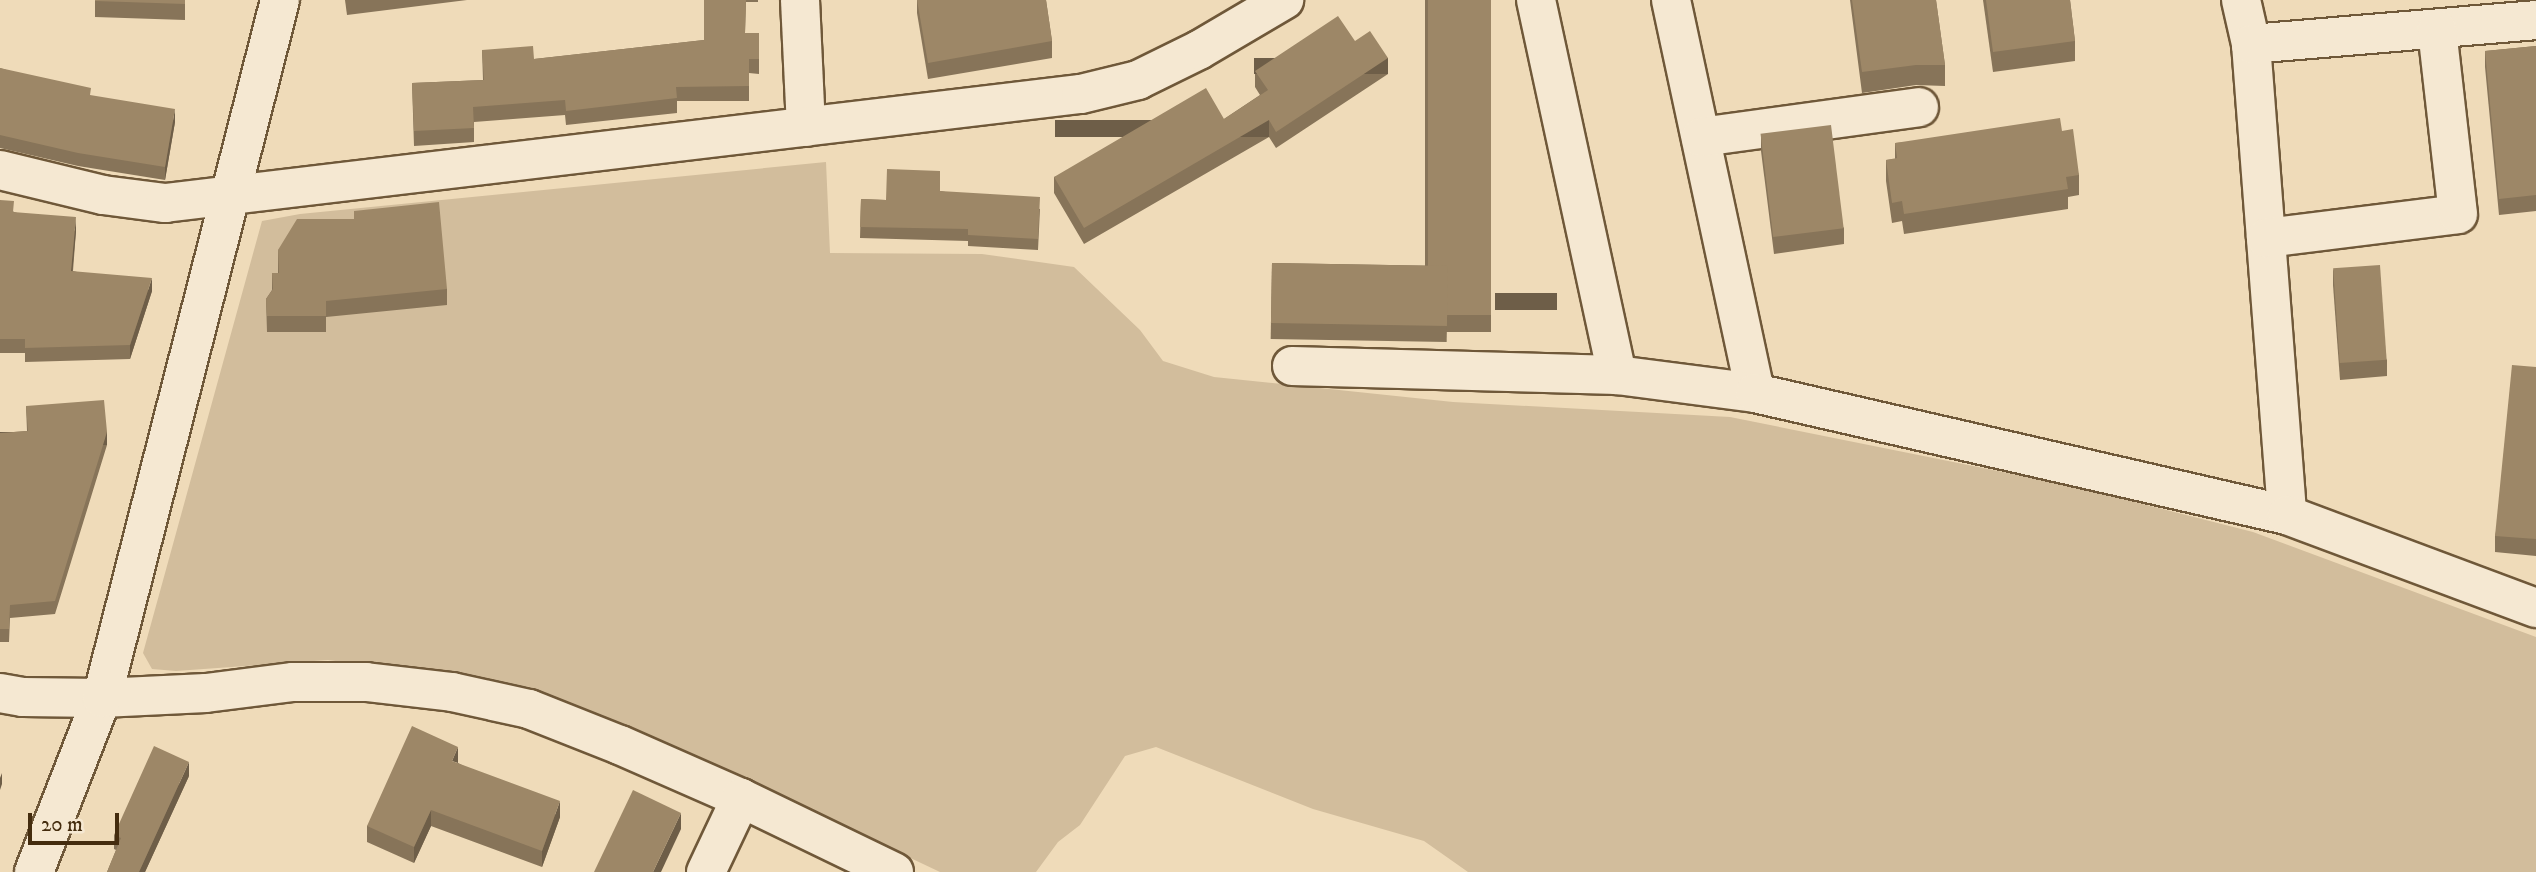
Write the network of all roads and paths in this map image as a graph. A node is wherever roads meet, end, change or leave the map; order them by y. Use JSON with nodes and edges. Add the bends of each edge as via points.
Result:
{"nodes":[{"id":1,"x":280,"y":0,"type":"edge"},
{"id":2,"x":800,"y":0,"type":"edge"},
{"id":3,"x":1284,"y":0,"type":"edge"},
{"id":4,"x":1536,"y":0,"type":"edge"},
{"id":5,"x":1671,"y":0,"type":"edge"},
{"id":6,"x":2241,"y":0,"type":"edge"},
{"id":7,"x":2536,"y":20,"type":"edge"},
{"id":8,"x":2437,"y":29,"type":"junction"},
{"id":9,"x":2251,"y":44,"type":"junction"},
{"id":10,"x":1919,"y":107,"type":"dead end"},
{"id":11,"x":806,"y":127,"type":"junction"},
{"id":12,"x":1701,"y":137,"type":"junction"},
{"id":13,"x":0,"y":170,"type":"edge"},
{"id":14,"x":232,"y":194,"type":"junction"},
{"id":15,"x":2266,"y":238,"type":"junction"},
{"id":16,"x":1292,"y":366,"type":"dead end"},
{"id":17,"x":1617,"y":375,"type":"junction"},
{"id":18,"x":1755,"y":393,"type":"junction"},
{"id":19,"x":2287,"y":515,"type":"junction"},
{"id":20,"x":2536,"y":608,"type":"edge"},
{"id":21,"x":0,"y":692,"type":"edge"},
{"id":22,"x":102,"y":698,"type":"junction"},
{"id":23,"x":741,"y":798,"type":"junction"},
{"id":24,"x":34,"y":872,"type":"edge"},
{"id":25,"x":706,"y":872,"type":"edge"},
{"id":26,"x":894,"y":872,"type":"edge"}],
"edges":[{"from":1,"to":14,"type":"street"},
{"from":2,"to":11,"type":"street"},
{"from":3,"to":11,"type":"street","via":[[1138,80],[1081,94]]},
{"from":4,"to":17,"type":"street"},
{"from":5,"to":12,"type":"street"},
{"from":6,"to":9,"type":"street"},
{"from":7,"to":8,"type":"street"},
{"from":8,"to":9,"type":"street"},
{"from":8,"to":15,"type":"street","via":[[2458,214]]},
{"from":9,"to":15,"type":"street"},
{"from":10,"to":12,"type":"street"},
{"from":11,"to":14,"type":"street"},
{"from":12,"to":18,"type":"street"},
{"from":13,"to":14,"type":"street","via":[[103,195],[165,203]]},
{"from":14,"to":22,"type":"street"},
{"from":15,"to":19,"type":"street"},
{"from":16,"to":17,"type":"street"},
{"from":17,"to":18,"type":"street"},
{"from":18,"to":19,"type":"street"},
{"from":19,"to":20,"type":"street"},
{"from":21,"to":22,"type":"street","via":[[23,697]]},
{"from":22,"to":23,"type":"street","via":[[206,693],[293,682],[366,681],[452,692],[529,709]]},
{"from":22,"to":24,"type":"street"},
{"from":23,"to":25,"type":"street"},
{"from":23,"to":26,"type":"street"}]}
